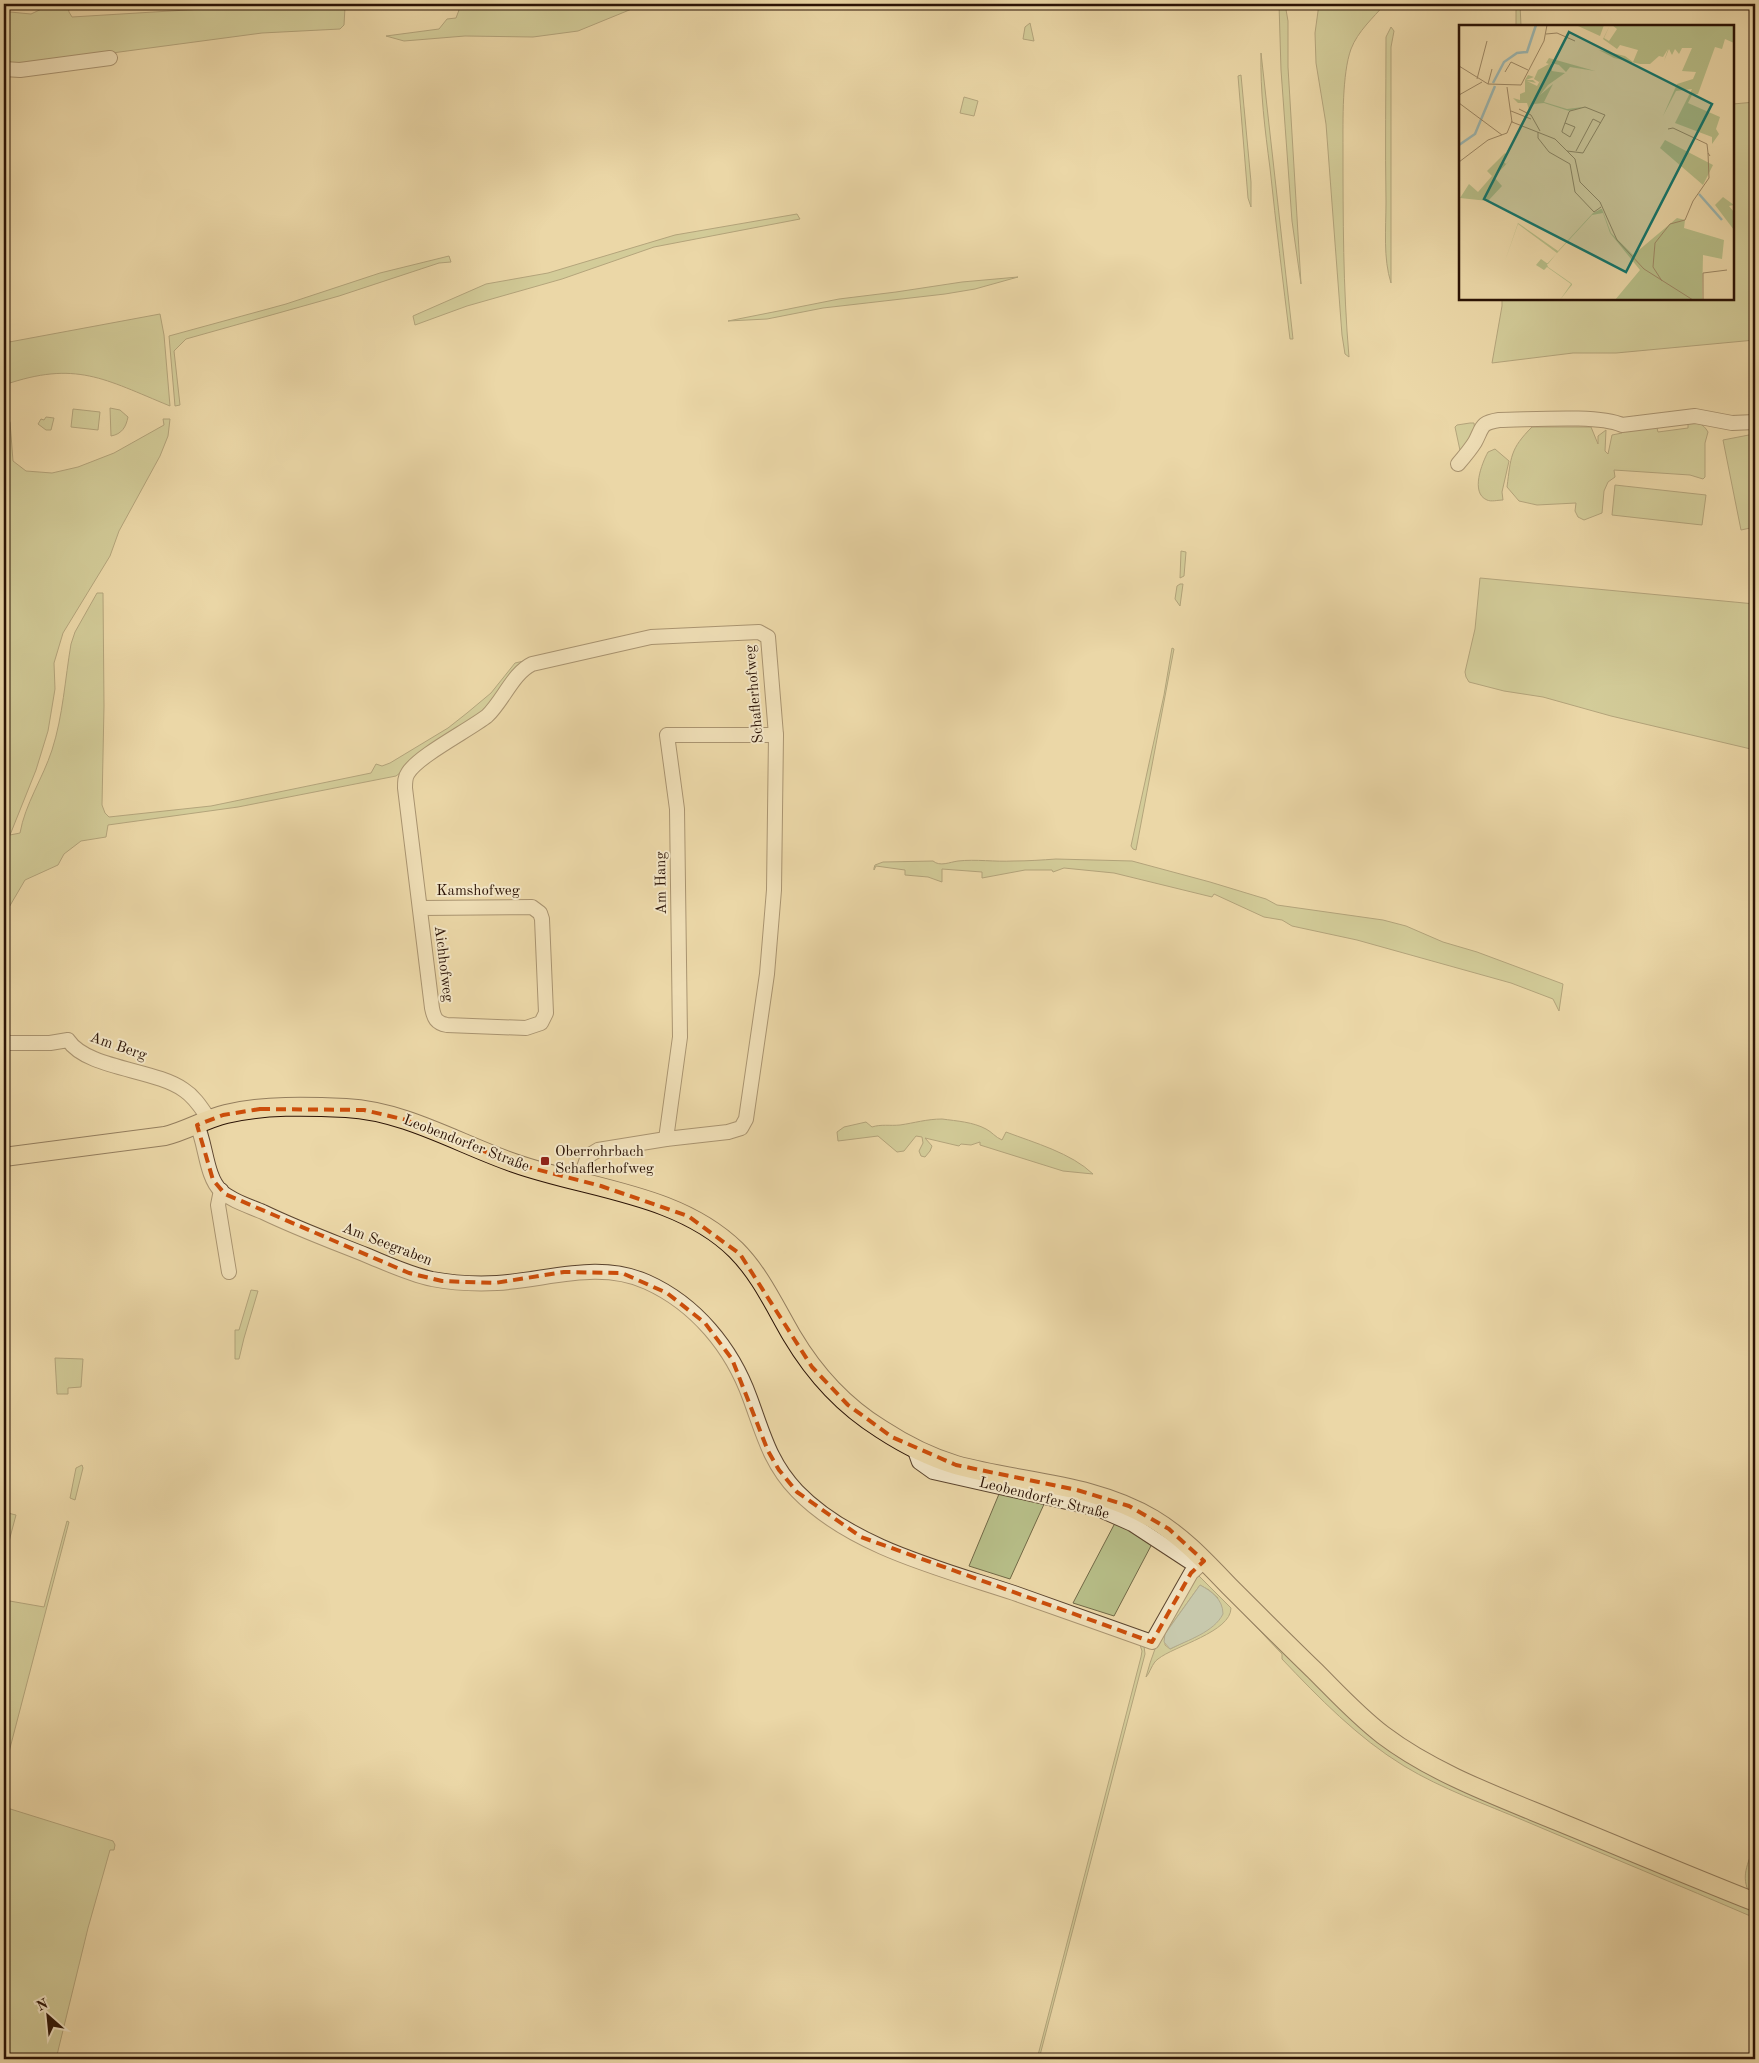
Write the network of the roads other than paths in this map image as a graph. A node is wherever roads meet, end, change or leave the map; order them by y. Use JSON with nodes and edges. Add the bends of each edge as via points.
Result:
{"nodes":[{"id":1,"x":110,"y":58,"type":"dead end"},
{"id":2,"x":4,"y":69,"type":"edge"},
{"id":3,"x":1755,"y":422,"type":"edge"},
{"id":4,"x":1458,"y":464,"type":"dead end"},
{"id":5,"x":776,"y":735,"type":"junction"},
{"id":6,"x":405,"y":778,"type":"joint"},
{"id":7,"x":420,"y":908,"type":"junction"},
{"id":8,"x":536,"y":910,"type":"joint"},
{"id":9,"x":4,"y":1043,"type":"edge"},
{"id":10,"x":203,"y":1122,"type":"junction"},
{"id":11,"x":666,"y":1139,"type":"junction"},
{"id":12,"x":4,"y":1157,"type":"edge"},
{"id":13,"x":579,"y":1182,"type":"junction"},
{"id":14,"x":220,"y":1190,"type":"junction"},
{"id":15,"x":230,"y":1272,"type":"dead end"},
{"id":16,"x":1204,"y":1561,"type":"junction"},
{"id":17,"x":1755,"y":1902,"type":"edge"}],
"edges":[{"from":1,"to":2,"type":"street","via":[[20,70]]},
{"from":3,"to":4,"type":"street","via":[[1732,424],[1695,416],[1622,425],[1577,419],[1499,420],[1480,428],[1475,442]]},
{"from":5,"to":6,"type":"street","name":"Schaflerhofweg","via":[[770,644],[766,634],[656,637],[526,667],[487,716],[419,762]]},
{"from":5,"to":11,"type":"street","name":"Schaflerhofweg","via":[[774,890],[767,974],[746,1114],[741,1128]]},
{"from":5,"to":11,"type":"street","name":"Am Hang","via":[[667,735],[677,809],[680,1037]]},
{"from":6,"to":7,"type":"street","name":"Aichhofweg"},
{"from":7,"to":8,"type":"street","name":"Kamshofweg","via":[[486,906],[532,907]]},
{"from":7,"to":8,"type":"street","name":"Aichhofweg","via":[[432,1008],[437,1022],[526,1028],[541,1023],[546,1014],[542,919]]},
{"from":9,"to":10,"type":"street","name":"Am Berg","via":[[68,1040],[80,1053],[178,1086],[196,1100]]},
{"from":10,"to":12,"type":"main road","name":"Leobendorfer Straße","via":[[156,1138]]},
{"from":10,"to":13,"type":"main road","name":"Leobendorfer Straße","via":[[232,1113],[269,1108],[364,1110],[406,1120],[516,1164]]},
{"from":10,"to":14,"type":"street","via":[[214,1180]]},
{"from":11,"to":13,"type":"street","via":[[594,1151],[587,1159]]},
{"from":13,"to":16,"type":"main road","name":"Leobendorfer Straße","via":[[676,1211],[724,1240],[752,1268],[797,1345],[820,1377],[866,1420],[914,1448],[956,1465],[1077,1490],[1129,1506],[1181,1538]]},
{"from":14,"to":15,"type":"street","via":[[218,1204]]},
{"from":14,"to":16,"type":"street","name":"Am Seegraben","via":[[279,1220],[434,1280],[495,1283],[564,1272],[594,1271],[622,1273],[667,1293],[705,1323],[732,1359],[741,1375],[768,1451],[797,1492],[828,1517],[861,1537],[910,1558],[1152,1642],[1192,1574]]},
{"from":16,"to":17,"type":"main road","name":"Leobendorfer Straße","via":[[1357,1713],[1421,1761]]}]}
